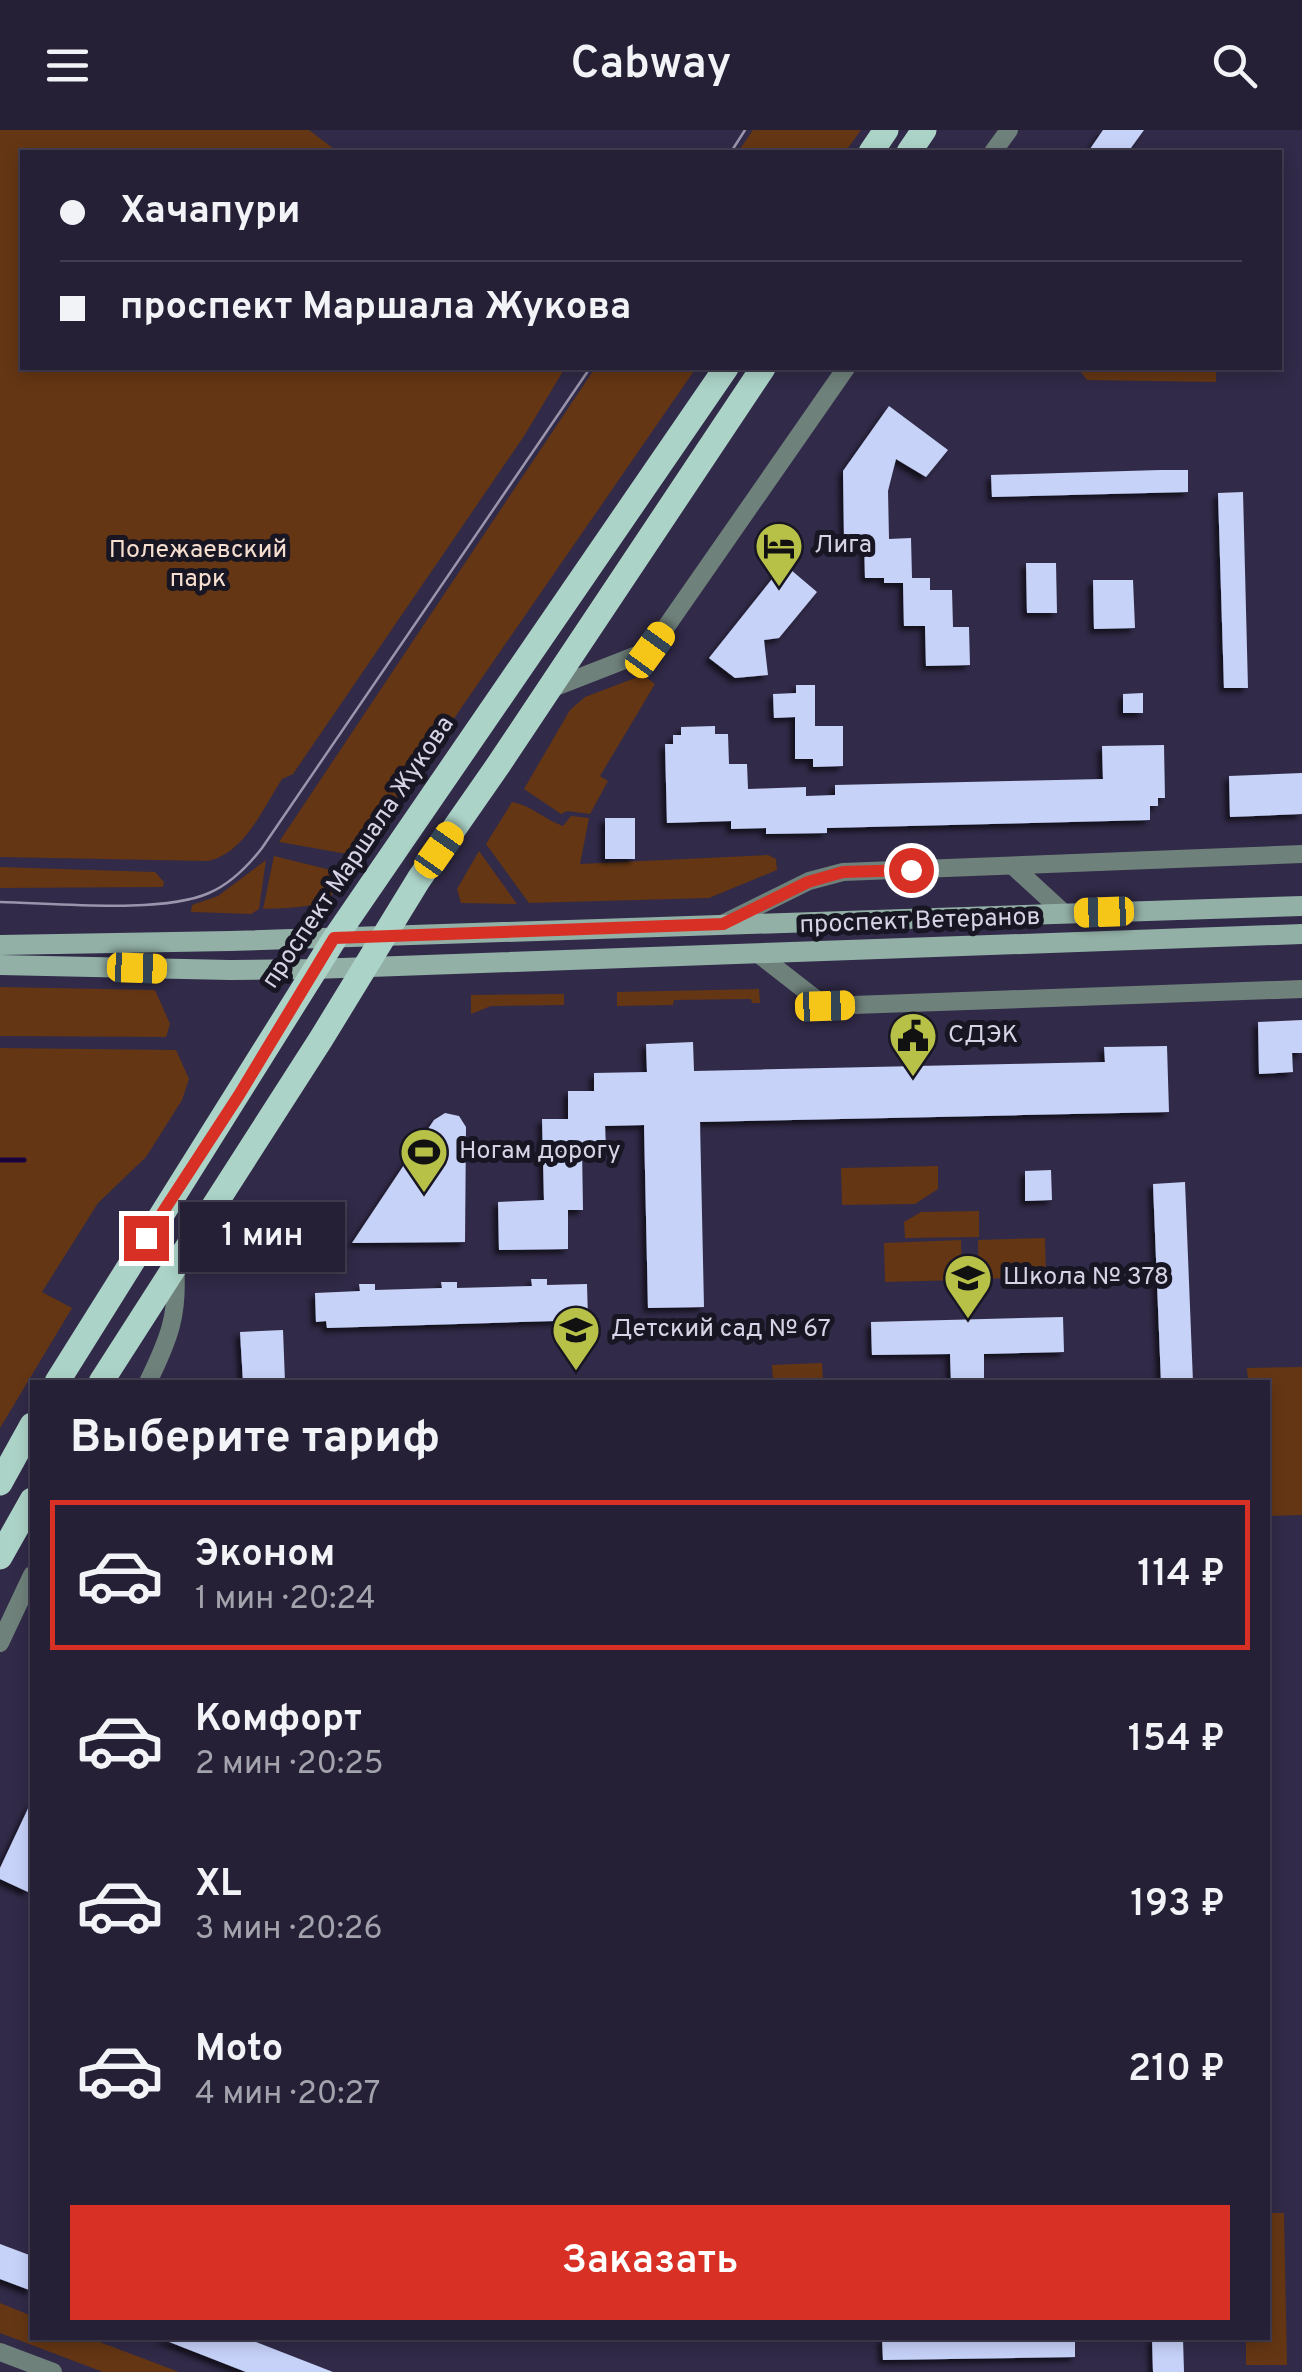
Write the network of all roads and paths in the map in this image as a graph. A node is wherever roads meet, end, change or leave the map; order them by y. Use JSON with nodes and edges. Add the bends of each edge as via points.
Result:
{"nodes":[{"id":1,"x":725,"y":370,"type":"edge"},
{"id":2,"x":763,"y":370,"type":"edge"},
{"id":3,"x":845,"y":370,"type":"edge"},
{"id":4,"x":549,"y":689,"type":"junction"},
{"id":5,"x":1302,"y":854,"type":"edge"},
{"id":6,"x":1014,"y":866,"type":"junction"},
{"id":7,"x":1302,"y":906,"type":"edge"},
{"id":8,"x":1064,"y":913,"type":"junction"},
{"id":9,"x":723,"y":924,"type":"junction"},
{"id":10,"x":1302,"y":934,"type":"edge"},
{"id":11,"x":383,"y":936,"type":"junction"},
{"id":12,"x":334,"y":938,"type":"junction"},
{"id":13,"x":0,"y":944,"type":"edge"},
{"id":14,"x":758,"y":953,"type":"junction"},
{"id":15,"x":0,"y":965,"type":"edge"},
{"id":16,"x":366,"y":967,"type":"junction"},
{"id":17,"x":314,"y":969,"type":"junction"},
{"id":18,"x":1302,"y":989,"type":"edge"},
{"id":19,"x":175,"y":1266,"type":"junction"},
{"id":20,"x":58,"y":1380,"type":"edge"},
{"id":21,"x":102,"y":1380,"type":"edge"},
{"id":22,"x":149,"y":1380,"type":"edge"},
{"id":23,"x":30,"y":1429,"type":"edge"},
{"id":24,"x":0,"y":1483,"type":"edge"},
{"id":25,"x":30,"y":1504,"type":"edge"},
{"id":26,"x":0,"y":1557,"type":"edge"},
{"id":27,"x":30,"y":1579,"type":"edge"},
{"id":28,"x":0,"y":1643,"type":"edge"},
{"id":29,"x":0,"y":2352,"type":"edge"},
{"id":30,"x":53,"y":2372,"type":"edge"}],
"edges":[{"from":1,"to":12,"type":"main road","name":"проспект Маршала Жукова"},
{"from":2,"to":4,"type":"main road"},
{"from":3,"to":4,"type":"street","via":[[650,650]]},
{"from":4,"to":11,"type":"main road"},
{"from":5,"to":6,"type":"street"},
{"from":6,"to":8,"type":"street"},
{"from":6,"to":9,"type":"street","via":[[843,872]]},
{"from":7,"to":8,"type":"main road","name":"проспект Ветеранов"},
{"from":8,"to":9,"type":"main road","name":"проспект Ветеранов"},
{"from":9,"to":11,"type":"main road","name":"проспект Ветеранов"},
{"from":10,"to":14,"type":"main road","name":"проспект Ветеранов"},
{"from":11,"to":12,"type":"main road","name":"проспект Ветеранов"},
{"from":11,"to":16,"type":"main road"},
{"from":12,"to":13,"type":"main road","name":"проспект Ветеранов"},
{"from":12,"to":17,"type":"main road","name":"проспект Маршала Жукова"},
{"from":14,"to":16,"type":"main road","name":"проспект Ветеранов"},
{"from":14,"to":18,"type":"street","via":[[825,1006]]},
{"from":15,"to":17,"type":"main road","name":"проспект Ветеранов"},
{"from":16,"to":17,"type":"main road","name":"проспект Ветеранов"},
{"from":16,"to":19,"type":"main road"},
{"from":17,"to":20,"type":"main road","name":"проспект Маршала Жукова"},
{"from":19,"to":21,"type":"main road"},
{"from":19,"to":22,"type":"street","via":[[178,1303]]},
{"from":23,"to":24,"type":"main road"},
{"from":25,"to":26,"type":"main road"},
{"from":27,"to":28,"type":"street"},
{"from":29,"to":30,"type":"street"}]}
